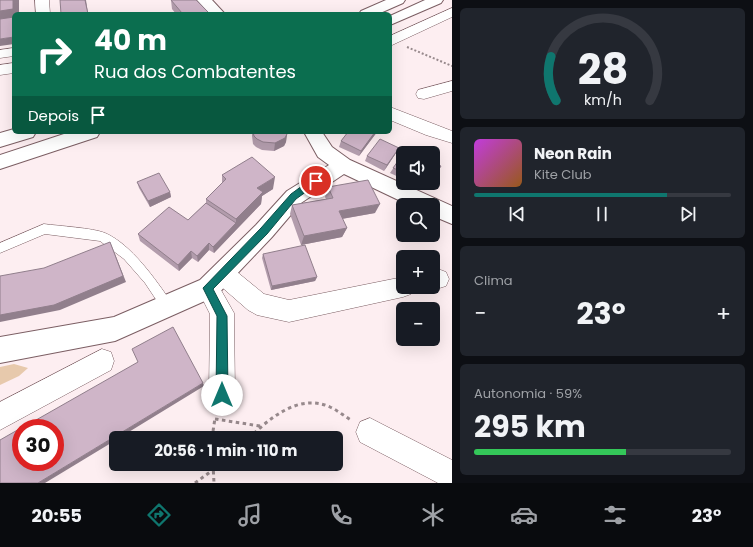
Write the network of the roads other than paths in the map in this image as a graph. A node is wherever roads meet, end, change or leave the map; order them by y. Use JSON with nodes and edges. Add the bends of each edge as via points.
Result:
{"nodes":[{"id":1,"x":42,"y":0,"type":"edge"},
{"id":2,"x":204,"y":0,"type":"edge"},
{"id":3,"x":398,"y":0,"type":"edge"},
{"id":4,"x":436,"y":0,"type":"edge"},
{"id":5,"x":43,"y":12,"type":"edge"},
{"id":6,"x":216,"y":12,"type":"edge"},
{"id":7,"x":371,"y":12,"type":"edge"},
{"id":8,"x":452,"y":12,"type":"edge"},
{"id":9,"x":392,"y":20,"type":"edge"},
{"id":10,"x":392,"y":42,"type":"edge"},
{"id":11,"x":12,"y":52,"type":"edge"},
{"id":12,"x":0,"y":54,"type":"edge"},
{"id":13,"x":12,"y":68,"type":"edge"},
{"id":14,"x":0,"y":70,"type":"edge"},
{"id":15,"x":452,"y":86,"type":"edge"},
{"id":16,"x":424,"y":94,"type":"dead end"},
{"id":17,"x":392,"y":114,"type":"edge"},
{"id":18,"x":20,"y":134,"type":"edge"},
{"id":19,"x":85,"y":134,"type":"edge"},
{"id":20,"x":314,"y":134,"type":"edge"},
{"id":21,"x":452,"y":138,"type":"edge"},
{"id":22,"x":0,"y":140,"type":"edge"},
{"id":23,"x":0,"y":162,"type":"edge"},
{"id":24,"x":343,"y":165,"type":"junction"},
{"id":25,"x":414,"y":198,"type":"edge"},
{"id":26,"x":440,"y":210,"type":"edge"},
{"id":27,"x":452,"y":215,"type":"edge"},
{"id":28,"x":0,"y":248,"type":"edge"},
{"id":29,"x":215,"y":281,"type":"junction"},
{"id":30,"x":396,"y":288,"type":"edge"},
{"id":31,"x":167,"y":306,"type":"junction"},
{"id":32,"x":0,"y":350,"type":"edge"},
{"id":33,"x":102,"y":361,"type":"dead end"},
{"id":34,"x":222,"y":395,"type":"dead end"},
{"id":35,"x":0,"y":417,"type":"edge"},
{"id":36,"x":370,"y":432,"type":"road end"},
{"id":37,"x":452,"y":475,"type":"edge"}],
"edges":[{"from":1,"to":5,"type":"street"},
{"from":2,"to":6,"type":"main road"},
{"from":3,"to":7,"type":"main road"},
{"from":4,"to":9,"type":"main road"},
{"from":8,"to":10,"type":"street"},
{"from":11,"to":12,"type":"street"},
{"from":13,"to":14,"type":"street"},
{"from":15,"to":16,"type":"street"},
{"from":17,"to":21,"type":"street"},
{"from":18,"to":22,"type":"main road"},
{"from":19,"to":23,"type":"main road"},
{"from":20,"to":24,"type":"main road","via":[[325,152]]},
{"from":24,"to":25,"type":"main road"},
{"from":24,"to":29,"type":"main road","via":[[294,196]]},
{"from":26,"to":27,"type":"main road"},
{"from":28,"to":31,"type":"lane","via":[[44,229],[104,237],[128,256]]},
{"from":29,"to":30,"type":"street","via":[[266,307],[290,311]]},
{"from":29,"to":31,"type":"main road"},
{"from":29,"to":34,"type":"street","via":[[222,316]]},
{"from":31,"to":32,"type":"main road","via":[[115,329]]},
{"from":33,"to":35,"type":"street"},
{"from":36,"to":37,"type":"street"}]}
